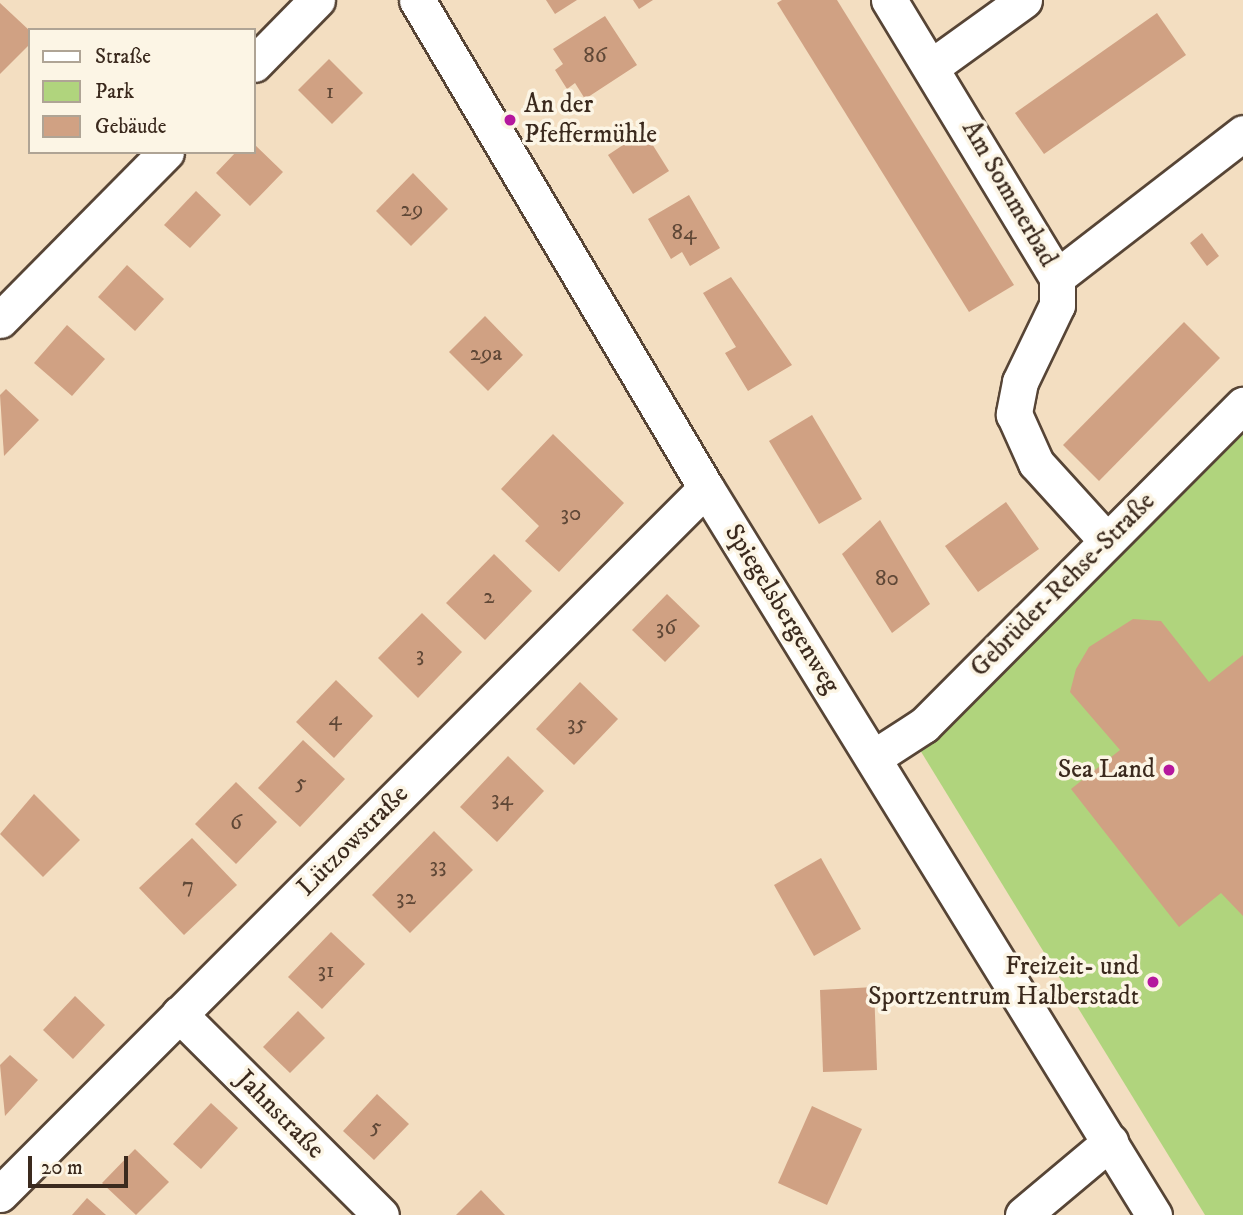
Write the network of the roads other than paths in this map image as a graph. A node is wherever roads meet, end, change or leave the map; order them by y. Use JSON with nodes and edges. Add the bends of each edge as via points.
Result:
{"nodes":[{"id":1,"x":317,"y":0,"type":"edge"},
{"id":2,"x":417,"y":0,"type":"edge"},
{"id":3,"x":890,"y":0,"type":"edge"},
{"id":4,"x":1024,"y":0,"type":"edge"},
{"id":5,"x":256,"y":62,"type":"edge"},
{"id":6,"x":934,"y":65,"type":"junction"},
{"id":7,"x":1243,"y":133,"type":"edge"},
{"id":8,"x":164,"y":154,"type":"edge"},
{"id":9,"x":1063,"y":274,"type":"junction"},
{"id":10,"x":0,"y":320,"type":"edge"},
{"id":11,"x":1243,"y":405,"type":"edge"},
{"id":12,"x":706,"y":488,"type":"junction"},
{"id":13,"x":1106,"y":540,"type":"junction"},
{"id":14,"x":876,"y":756,"type":"junction"},
{"id":15,"x":179,"y":1014,"type":"junction"},
{"id":16,"x":1110,"y":1143,"type":"junction"},
{"id":17,"x":0,"y":1194,"type":"edge"},
{"id":18,"x":380,"y":1215,"type":"edge"},
{"id":19,"x":1023,"y":1215,"type":"edge"},
{"id":20,"x":1154,"y":1215,"type":"edge"}],
"edges":[{"from":1,"to":5,"type":"street"},
{"from":2,"to":12,"type":"street","name":"Spiegelsbergenweg"},
{"from":3,"to":6,"type":"street","name":"Am Sommerbad"},
{"from":4,"to":6,"type":"street"},
{"from":6,"to":9,"type":"street","name":"Am Sommerbad"},
{"from":7,"to":9,"type":"street","name":"Am Sommerbad"},
{"from":8,"to":10,"type":"street"},
{"from":9,"to":13,"type":"street","name":"Am Sommerbad","via":[[1057,305],[1020,382],[1014,415],[1036,463]]},
{"from":11,"to":13,"type":"street","name":"Gebrüder-Rehse-Straße"},
{"from":12,"to":14,"type":"street","name":"Spiegelsbergenweg"},
{"from":12,"to":15,"type":"street","name":"Lützowstraße"},
{"from":13,"to":14,"type":"street","name":"Gebrüder-Rehse-Straße","via":[[924,724]]},
{"from":14,"to":16,"type":"street","name":"Spiegelsbergenweg"},
{"from":15,"to":17,"type":"street","name":"Lützowstraße"},
{"from":15,"to":18,"type":"street","name":"Jahnstraße"},
{"from":16,"to":19,"type":"street"},
{"from":16,"to":20,"type":"street","name":"Spiegelsbergenweg"}]}
